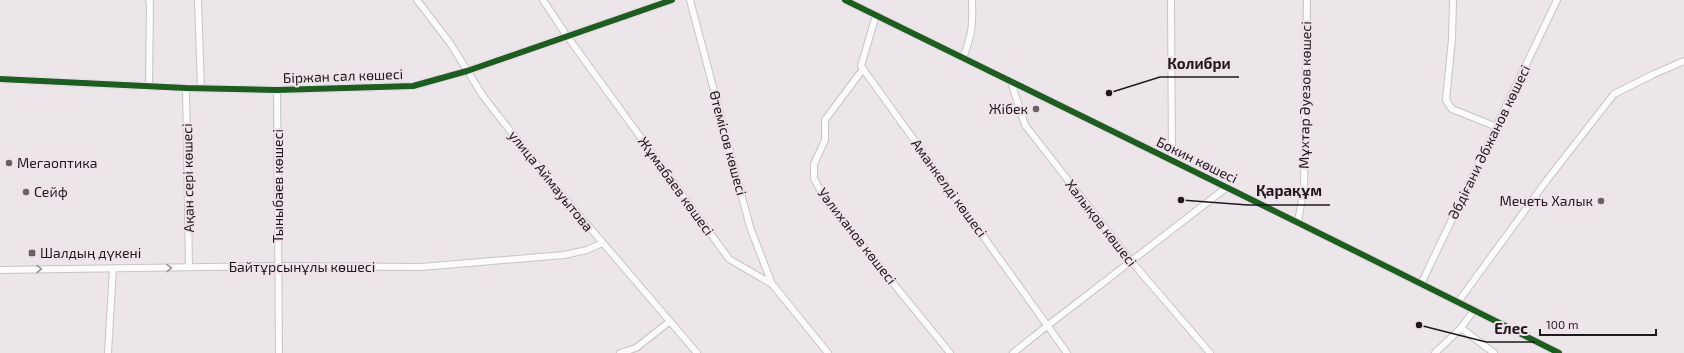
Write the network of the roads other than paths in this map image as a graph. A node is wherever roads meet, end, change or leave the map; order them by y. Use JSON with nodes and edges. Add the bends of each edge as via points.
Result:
{"nodes":[{"id":1,"x":149,"y":0,"type":"edge"},
{"id":2,"x":200,"y":0,"type":"edge"},
{"id":3,"x":416,"y":0,"type":"edge"},
{"id":4,"x":543,"y":0,"type":"edge"},
{"id":5,"x":672,"y":0,"type":"edge"},
{"id":6,"x":690,"y":0,"type":"edge"},
{"id":7,"x":845,"y":0,"type":"edge"},
{"id":8,"x":972,"y":0,"type":"edge"},
{"id":9,"x":1171,"y":0,"type":"edge"},
{"id":10,"x":1307,"y":0,"type":"edge"},
{"id":11,"x":1453,"y":0,"type":"edge"},
{"id":12,"x":1556,"y":0,"type":"edge"},
{"id":13,"x":658,"y":2,"type":"edge"},
{"id":14,"x":876,"y":16,"type":"junction"},
{"id":15,"x":567,"y":36,"type":"junction"},
{"id":16,"x":963,"y":58,"type":"junction"},
{"id":17,"x":1684,"y":61,"type":"edge"},
{"id":18,"x":863,"y":69,"type":"junction"},
{"id":19,"x":467,"y":71,"type":"junction"},
{"id":20,"x":0,"y":79,"type":"edge"},
{"id":21,"x":1011,"y":82,"type":"junction"},
{"id":22,"x":149,"y":86,"type":"junction"},
{"id":23,"x":186,"y":88,"type":"junction"},
{"id":24,"x":201,"y":88,"type":"junction"},
{"id":25,"x":278,"y":90,"type":"junction"},
{"id":26,"x":1497,"y":127,"type":"junction"},
{"id":27,"x":1172,"y":161,"type":"junction"},
{"id":28,"x":1226,"y":188,"type":"junction"},
{"id":29,"x":1298,"y":221,"type":"junction"},
{"id":30,"x":602,"y":243,"type":"junction"},
{"id":31,"x":1131,"y":261,"type":"junction"},
{"id":32,"x":278,"y":266,"type":"junction"},
{"id":33,"x":114,"y":268,"type":"junction"},
{"id":34,"x":189,"y":268,"type":"junction"},
{"id":35,"x":0,"y":270,"type":"edge"},
{"id":36,"x":772,"y":284,"type":"junction"},
{"id":37,"x":1421,"y":284,"type":"junction"},
{"id":38,"x":1458,"y":302,"type":"junction"},
{"id":39,"x":1474,"y":310,"type":"junction"},
{"id":40,"x":669,"y":322,"type":"junction"},
{"id":41,"x":1046,"y":326,"type":"junction"},
{"id":42,"x":1461,"y":328,"type":"junction"},
{"id":43,"x":108,"y":353,"type":"edge"},
{"id":44,"x":279,"y":353,"type":"edge"},
{"id":45,"x":620,"y":353,"type":"edge"},
{"id":46,"x":697,"y":353,"type":"edge"},
{"id":47,"x":828,"y":353,"type":"edge"},
{"id":48,"x":950,"y":353,"type":"edge"},
{"id":49,"x":1013,"y":353,"type":"edge"},
{"id":50,"x":1068,"y":353,"type":"edge"},
{"id":51,"x":1210,"y":353,"type":"edge"},
{"id":52,"x":1435,"y":353,"type":"edge"},
{"id":53,"x":1494,"y":353,"type":"edge"},
{"id":54,"x":1559,"y":353,"type":"edge"}],
"edges":[{"from":1,"to":22,"type":"street"},
{"from":2,"to":24,"type":"street"},
{"from":3,"to":19,"type":"street","name":"улица Аймауытова","via":[[450,43]]},
{"from":4,"to":15,"type":"street","name":"Жұмабаев көшесі"},
{"from":5,"to":13,"type":"street","name":"Біржан сал көшесі"},
{"from":6,"to":36,"type":"street","name":"Өтемісов көшесі","via":[[750,227]]},
{"from":7,"to":14,"type":"street","name":"Бокин көшесі"},
{"from":8,"to":16,"type":"street","via":[[972,33]]},
{"from":9,"to":27,"type":"street"},
{"from":10,"to":29,"type":"street","name":"Мұхтар Әуезов көшесі","via":[[1304,189]]},
{"from":11,"to":26,"type":"street","via":[[1446,100],[1452,109]]},
{"from":12,"to":26,"type":"street","name":"Әбдіғани Әбжанов көшесі"},
{"from":13,"to":15,"type":"street","name":"Біржан сал көшесі"},
{"from":14,"to":16,"type":"street","name":"Бокин көшесі"},
{"from":14,"to":18,"type":"street","via":[[861,66]]},
{"from":15,"to":19,"type":"street","name":"Біржан сал көшесі"},
{"from":15,"to":36,"type":"street","name":"Жұмабаев көшесі","via":[[729,259]]},
{"from":16,"to":21,"type":"street","name":"Бокин көшесі"},
{"from":17,"to":38,"type":"street","via":[[1614,94]]},
{"from":18,"to":41,"type":"street","name":"Аманкелді көшесі"},
{"from":18,"to":48,"type":"street","name":"Уәлиханов көшесі","via":[[825,120],[825,140],[814,164],[814,179],[828,202]]},
{"from":19,"to":25,"type":"street","name":"Біржан сал көшесі","via":[[414,86]]},
{"from":19,"to":30,"type":"street","name":"улица Аймауытова","via":[[534,162]]},
{"from":20,"to":22,"type":"street","name":"Біржан сал көшесі"},
{"from":21,"to":27,"type":"street","name":"Бокин көшесі"},
{"from":21,"to":31,"type":"street","name":"Халықов көшесі","via":[[1025,125]]},
{"from":22,"to":23,"type":"street","name":"Біржан сал көшесі"},
{"from":23,"to":24,"type":"street","name":"Біржан сал көшесі"},
{"from":23,"to":34,"type":"street","name":"Ақан сері көшесі"},
{"from":24,"to":25,"type":"street","name":"Біржан сал көшесі"},
{"from":25,"to":32,"type":"street","name":"Тыныбаев көшесі"},
{"from":26,"to":37,"type":"street","name":"Әбдіғани Әбжанов көшесі"},
{"from":27,"to":28,"type":"street","name":"Бокин көшесі"},
{"from":28,"to":29,"type":"street","name":"Бокин көшесі"},
{"from":28,"to":31,"type":"street"},
{"from":29,"to":37,"type":"street","name":"Бокин көшесі"},
{"from":30,"to":32,"type":"street","name":"Байтұрсынұлы көшесі","via":[[587,250],[564,255],[421,267]]},
{"from":30,"to":40,"type":"street","name":"улица Аймауытова"},
{"from":31,"to":41,"type":"street"},
{"from":31,"to":51,"type":"street","name":"Халықов көшесі"},
{"from":32,"to":34,"type":"street","name":"Байтұрсынұлы көшесі"},
{"from":32,"to":44,"type":"street","name":"Тыныбаев көшесі"},
{"from":33,"to":34,"type":"street","name":"Байтұрсынұлы көшесі","one_way":true},
{"from":35,"to":33,"type":"street","name":"Байтұрсынұлы көшесі","one_way":true},
{"from":33,"to":43,"type":"street"},
{"from":36,"to":47,"type":"street","name":"Жұмабаев көшесі"},
{"from":37,"to":38,"type":"street","name":"Бокин көшесі"},
{"from":38,"to":39,"type":"street","name":"Бокин көшесі"},
{"from":39,"to":42,"type":"street"},
{"from":39,"to":54,"type":"street","name":"Бокин көшесі"},
{"from":40,"to":45,"type":"street","via":[[636,348]]},
{"from":40,"to":46,"type":"street","name":"улица Аймауытова"},
{"from":41,"to":49,"type":"street"},
{"from":41,"to":50,"type":"street","name":"Аманкелді көшесі"},
{"from":42,"to":52,"type":"street"},
{"from":42,"to":53,"type":"street"}]}
